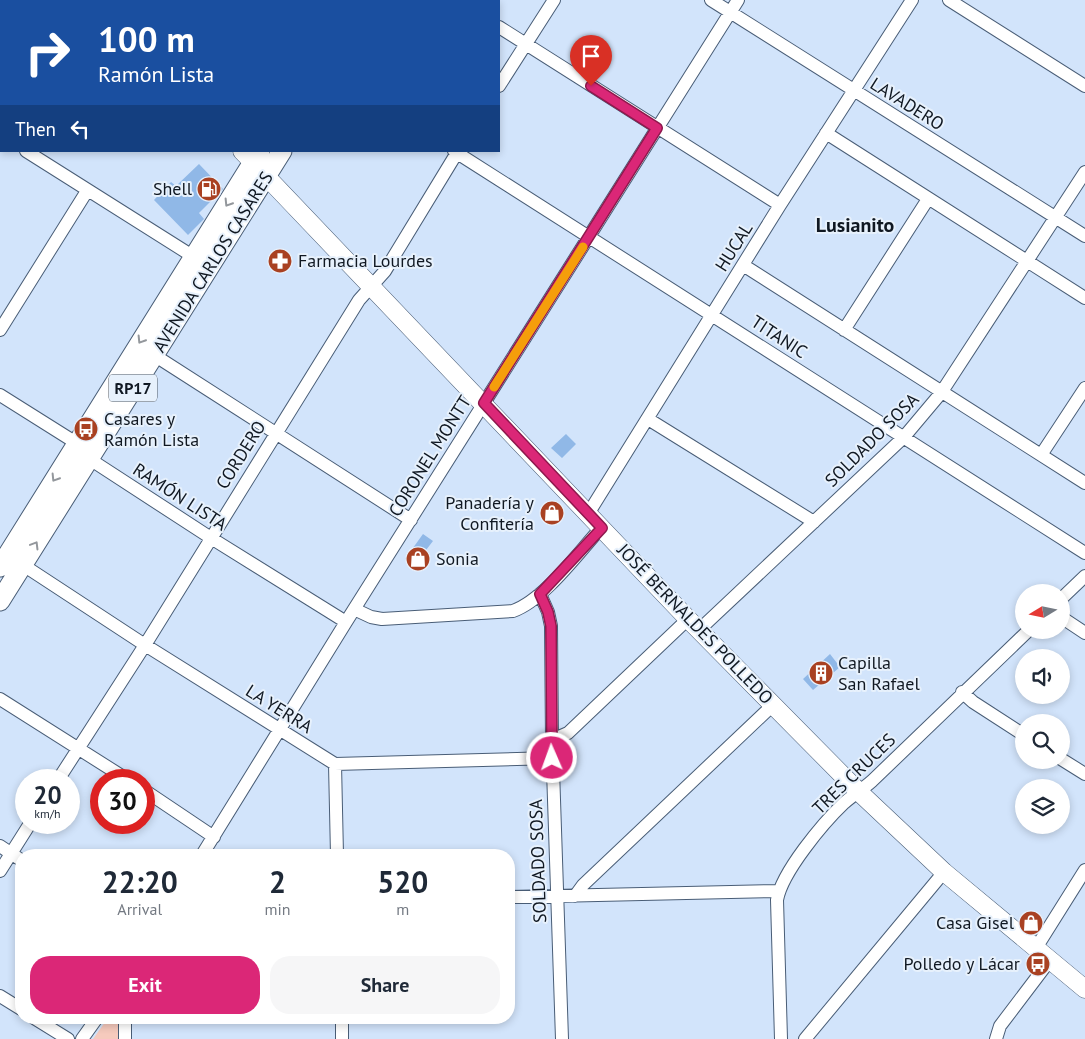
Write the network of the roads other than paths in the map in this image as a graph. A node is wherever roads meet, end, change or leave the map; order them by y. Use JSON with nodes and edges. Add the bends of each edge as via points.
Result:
{"nodes":[{"id":1,"x":554,"y":0,"type":"edge"},
{"id":2,"x":711,"y":0,"type":"edge"},
{"id":3,"x":738,"y":0,"type":"edge"},
{"id":4,"x":912,"y":0,"type":"edge"},
{"id":5,"x":949,"y":0,"type":"edge"},
{"id":6,"x":730,"y":12,"type":"junction"},
{"id":7,"x":500,"y":28,"type":"edge"},
{"id":8,"x":525,"y":44,"type":"junction"},
{"id":9,"x":500,"y":84,"type":"edge"},
{"id":10,"x":1085,"y":86,"type":"edge"},
{"id":11,"x":853,"y":91,"type":"junction"},
{"id":12,"x":657,"y":128,"type":"junction"},
{"id":13,"x":826,"y":133,"type":"junction"},
{"id":14,"x":28,"y":152,"type":"edge"},
{"id":15,"x":281,"y":152,"type":"edge"},
{"id":16,"x":456,"y":152,"type":"edge"},
{"id":17,"x":252,"y":155,"type":"edge"},
{"id":18,"x":1085,"y":172,"type":"edge"},
{"id":19,"x":267,"y":176,"type":"junction"},
{"id":20,"x":87,"y":191,"type":"junction"},
{"id":21,"x":928,"y":199,"type":"junction"},
{"id":22,"x":780,"y":205,"type":"junction"},
{"id":23,"x":1056,"y":218,"type":"junction"},
{"id":24,"x":590,"y":236,"type":"junction"},
{"id":25,"x":1085,"y":236,"type":"edge"},
{"id":26,"x":194,"y":257,"type":"junction"},
{"id":27,"x":1028,"y":262,"type":"junction"},
{"id":28,"x":743,"y":265,"type":"junction"},
{"id":29,"x":371,"y":286,"type":"junction"},
{"id":30,"x":1085,"y":298,"type":"edge"},
{"id":31,"x":712,"y":315,"type":"junction"},
{"id":32,"x":0,"y":330,"type":"edge"},
{"id":33,"x":844,"y":330,"type":"junction"},
{"id":34,"x":154,"y":355,"type":"junction"},
{"id":35,"x":1085,"y":388,"type":"edge"},
{"id":36,"x":941,"y":393,"type":"junction"},
{"id":37,"x":0,"y":395,"type":"edge"},
{"id":38,"x":484,"y":403,"type":"junction"},
{"id":39,"x":648,"y":419,"type":"junction"},
{"id":40,"x":274,"y":434,"type":"junction"},
{"id":41,"x":904,"y":437,"type":"junction"},
{"id":42,"x":83,"y":451,"type":"junction"},
{"id":43,"x":1041,"y":455,"type":"junction"},
{"id":44,"x":1085,"y":483,"type":"edge"},
{"id":45,"x":588,"y":514,"type":"junction"},
{"id":46,"x":411,"y":520,"type":"junction"},
{"id":47,"x":814,"y":522,"type":"junction"},
{"id":48,"x":602,"y":528,"type":"junction"},
{"id":49,"x":211,"y":538,"type":"junction"},
{"id":50,"x":1085,"y":553,"type":"edge"},
{"id":51,"x":23,"y":565,"type":"junction"},
{"id":52,"x":0,"y":567,"type":"edge"},
{"id":53,"x":1085,"y":576,"type":"edge"},
{"id":54,"x":1070,"y":590,"type":"edge"},
{"id":55,"x":540,"y":594,"type":"junction"},
{"id":56,"x":0,"y":601,"type":"edge"},
{"id":57,"x":354,"y":609,"type":"junction"},
{"id":58,"x":346,"y":622,"type":"junction"},
{"id":59,"x":694,"y":624,"type":"junction"},
{"id":60,"x":1070,"y":624,"type":"edge"},
{"id":61,"x":1085,"y":633,"type":"edge"},
{"id":62,"x":1018,"y":639,"type":"edge"},
{"id":63,"x":144,"y":645,"type":"junction"},
{"id":64,"x":962,"y":692,"type":"junction"},
{"id":65,"x":0,"y":698,"type":"edge"},
{"id":66,"x":774,"y":704,"type":"junction"},
{"id":67,"x":1015,"y":729,"type":"edge"},
{"id":68,"x":280,"y":730,"type":"junction"},
{"id":69,"x":552,"y":740,"type":"junction"},
{"id":70,"x":78,"y":748,"type":"junction"},
{"id":71,"x":552,"y":758,"type":"junction"},
{"id":72,"x":335,"y":764,"type":"junction"},
{"id":73,"x":1070,"y":765,"type":"edge"},
{"id":74,"x":65,"y":769,"type":"edge"},
{"id":75,"x":111,"y":769,"type":"edge"},
{"id":76,"x":1085,"y":774,"type":"edge"},
{"id":77,"x":859,"y":792,"type":"junction"},
{"id":78,"x":155,"y":797,"type":"edge"},
{"id":79,"x":23,"y":834,"type":"edge"},
{"id":80,"x":214,"y":836,"type":"junction"},
{"id":81,"x":206,"y":849,"type":"edge"},
{"id":82,"x":337,"y":849,"type":"edge"},
{"id":83,"x":11,"y":853,"type":"edge"},
{"id":84,"x":0,"y":870,"type":"edge"},
{"id":85,"x":1085,"y":870,"type":"edge"},
{"id":86,"x":944,"y":872,"type":"junction"},
{"id":87,"x":778,"y":892,"type":"junction"},
{"id":88,"x":557,"y":896,"type":"junction"},
{"id":89,"x":575,"y":896,"type":"junction"},
{"id":90,"x":515,"y":897,"type":"edge"},
{"id":91,"x":1036,"y":948,"type":"junction"},
{"id":92,"x":1050,"y":960,"type":"junction"},
{"id":93,"x":1085,"y":989,"type":"edge"},
{"id":94,"x":0,"y":996,"type":"edge"},
{"id":95,"x":15,"y":1005,"type":"edge"},
{"id":96,"x":44,"y":1024,"type":"edge"},
{"id":97,"x":93,"y":1024,"type":"edge"},
{"id":98,"x":125,"y":1024,"type":"edge"},
{"id":99,"x":342,"y":1024,"type":"edge"},
{"id":100,"x":68,"y":1039,"type":"edge"},
{"id":101,"x":82,"y":1039,"type":"edge"},
{"id":102,"x":125,"y":1039,"type":"edge"},
{"id":103,"x":342,"y":1039,"type":"edge"},
{"id":104,"x":562,"y":1039,"type":"edge"},
{"id":105,"x":781,"y":1039,"type":"edge"},
{"id":106,"x":805,"y":1039,"type":"edge"},
{"id":107,"x":996,"y":1039,"type":"edge"}],
"edges":[{"from":1,"to":8,"type":"street"},
{"from":2,"to":6,"type":"street","name":"LAVADERO"},
{"from":3,"to":6,"type":"street","name":"CORONEL MONTT"},
{"from":4,"to":11,"type":"street","name":"HUCAL"},
{"from":5,"to":10,"type":"street"},
{"from":6,"to":11,"type":"street","name":"LAVADERO"},
{"from":6,"to":12,"type":"street","name":"CORONEL MONTT"},
{"from":7,"to":8,"type":"street"},
{"from":8,"to":9,"type":"street"},
{"from":8,"to":12,"type":"street"},
{"from":11,"to":13,"type":"street","name":"HUCAL"},
{"from":11,"to":23,"type":"street","name":"LAVADERO"},
{"from":12,"to":22,"type":"street"},
{"from":12,"to":24,"type":"street","name":"CORONEL MONTT"},
{"from":13,"to":21,"type":"street"},
{"from":13,"to":22,"type":"street","name":"HUCAL"},
{"from":14,"to":20,"type":"street"},
{"from":15,"to":19,"type":"main road","name":"AVENIDA CARLOS CASARES","number":"RP17"},
{"from":16,"to":24,"type":"street","name":"TITANIC"},
{"from":16,"to":29,"type":"street","name":"CORDERO","via":[[384,271]]},
{"from":17,"to":19,"type":"main road","name":"JOSÉ BERNALDES POLLEDO"},
{"from":17,"to":26,"type":"main road","name":"AVENIDA CARLOS CASARES","number":"RP17","one_way":true},
{"from":18,"to":23,"type":"street","name":"SOLDADO SOSA"},
{"from":19,"to":29,"type":"main road","name":"JOSÉ BERNALDES POLLEDO"},
{"from":19,"to":34,"type":"main road","name":"AVENIDA CARLOS CASARES","number":"RP17"},
{"from":20,"to":26,"type":"street"},
{"from":20,"to":32,"type":"street"},
{"from":21,"to":27,"type":"street"},
{"from":21,"to":33,"type":"street"},
{"from":22,"to":28,"type":"street","name":"HUCAL"},
{"from":23,"to":25,"type":"street","name":"LAVADERO"},
{"from":23,"to":27,"type":"street","name":"SOLDADO SOSA"},
{"from":24,"to":31,"type":"street","name":"TITANIC"},
{"from":24,"to":38,"type":"street","name":"CORONEL MONTT"},
{"from":26,"to":42,"type":"main road","name":"AVENIDA CARLOS CASARES","number":"RP17","one_way":true},
{"from":27,"to":30,"type":"street"},
{"from":27,"to":36,"type":"street","name":"SOLDADO SOSA"},
{"from":28,"to":31,"type":"street","name":"HUCAL"},
{"from":28,"to":33,"type":"street"},
{"from":29,"to":38,"type":"main road","name":"JOSÉ BERNALDES POLLEDO"},
{"from":29,"to":40,"type":"street","name":"CORDERO"},
{"from":31,"to":39,"type":"street","name":"HUCAL"},
{"from":31,"to":41,"type":"street","name":"TITANIC"},
{"from":33,"to":36,"type":"street"},
{"from":34,"to":40,"type":"street"},
{"from":34,"to":42,"type":"main road","name":"AVENIDA CARLOS CASARES","number":"RP17"},
{"from":35,"to":43,"type":"street"},
{"from":36,"to":41,"type":"street","name":"SOLDADO SOSA"},
{"from":36,"to":43,"type":"street"},
{"from":37,"to":42,"type":"street","name":"RAMÓN LISTA"},
{"from":38,"to":45,"type":"main road","name":"JOSÉ BERNALDES POLLEDO"},
{"from":38,"to":46,"type":"street","name":"CORONEL MONTT"},
{"from":39,"to":45,"type":"street","name":"HUCAL"},
{"from":39,"to":47,"type":"street"},
{"from":40,"to":46,"type":"street"},
{"from":40,"to":49,"type":"street","name":"CORDERO"},
{"from":41,"to":47,"type":"street","name":"SOLDADO SOSA"},
{"from":41,"to":50,"type":"street","name":"TITANIC"},
{"from":42,"to":49,"type":"street","name":"RAMÓN LISTA"},
{"from":51,"to":42,"type":"main road","name":"AVENIDA CARLOS CASARES","number":"RP17","one_way":true},
{"from":42,"to":52,"type":"main road","name":"AVENIDA CARLOS CASARES","number":"RP17","one_way":true},
{"from":43,"to":44,"type":"street"},
{"from":45,"to":48,"type":"main road","name":"JOSÉ BERNALDES POLLEDO"},
{"from":46,"to":57,"type":"street","name":"CORONEL MONTT"},
{"from":47,"to":59,"type":"street","name":"SOLDADO SOSA"},
{"from":48,"to":55,"type":"street"},
{"from":48,"to":59,"type":"main road","name":"JOSÉ BERNALDES POLLEDO"},
{"from":49,"to":58,"type":"street","name":"RAMÓN LISTA"},
{"from":49,"to":63,"type":"street","name":"CORDERO"},
{"from":51,"to":56,"type":"main road","name":"AVENIDA CARLOS CASARES","number":"RP17"},
{"from":51,"to":63,"type":"street","name":"LA YERRA"},
{"from":53,"to":54,"type":"street"},
{"from":55,"to":57,"type":"street","via":[[525,607],[513,611],[382,619]]},
{"from":55,"to":69,"type":"street","name":"SOLDADO SOSA","via":[[551,626]]},
{"from":57,"to":58,"type":"street","name":"CORONEL MONTT"},
{"from":58,"to":68,"type":"street","name":"CORONEL MONTT"},
{"from":59,"to":66,"type":"main road","name":"JOSÉ BERNALDES POLLEDO"},
{"from":59,"to":69,"type":"street","name":"SOLDADO SOSA","via":[[568,733]]},
{"from":60,"to":61,"type":"street"},
{"from":62,"to":64,"type":"street","name":"TRES CRUCES"},
{"from":63,"to":68,"type":"street","name":"LA YERRA"},
{"from":63,"to":70,"type":"street","name":"CORDERO"},
{"from":64,"to":67,"type":"street"},
{"from":64,"to":77,"type":"street","name":"TRES CRUCES"},
{"from":65,"to":70,"type":"street"},
{"from":66,"to":77,"type":"main road","name":"JOSÉ BERNALDES POLLEDO"},
{"from":66,"to":89,"type":"street"},
{"from":68,"to":72,"type":"street","name":"LA YERRA"},
{"from":68,"to":80,"type":"street","name":"CORONEL MONTT"},
{"from":69,"to":71,"type":"street","name":"SOLDADO SOSA"},
{"from":70,"to":74,"type":"street","name":"CORDERO"},
{"from":70,"to":75,"type":"street"},
{"from":71,"to":72,"type":"street"},
{"from":71,"to":88,"type":"street","name":"SOLDADO SOSA"},
{"from":72,"to":82,"type":"street"},
{"from":73,"to":76,"type":"street"},
{"from":77,"to":86,"type":"main road","name":"JOSÉ BERNALDES POLLEDO"},
{"from":77,"to":87,"type":"street","name":"TRES CRUCES","via":[[839,808],[794,862]]},
{"from":78,"to":80,"type":"street"},
{"from":79,"to":83,"type":"street"},
{"from":80,"to":81,"type":"street","name":"CORONEL MONTT"},
{"from":83,"to":84,"type":"street"},
{"from":85,"to":91,"type":"street"},
{"from":86,"to":91,"type":"main road","name":"JOSÉ BERNALDES POLLEDO"},
{"from":86,"to":106,"type":"street"},
{"from":87,"to":89,"type":"street"},
{"from":87,"to":105,"type":"street","name":"TRES CRUCES"},
{"from":88,"to":89,"type":"street"},
{"from":88,"to":90,"type":"street"},
{"from":88,"to":104,"type":"street","name":"SOLDADO SOSA"},
{"from":91,"to":92,"type":"main road","name":"JOSÉ BERNALDES POLLEDO"},
{"from":92,"to":93,"type":"main road","name":"JOSÉ BERNALDES POLLEDO"},
{"from":92,"to":107,"type":"street","via":[[1000,1026]]},
{"from":94,"to":95,"type":"street"},
{"from":96,"to":100,"type":"street"},
{"from":97,"to":101,"type":"street"},
{"from":98,"to":102,"type":"street"},
{"from":99,"to":103,"type":"street"}]}
